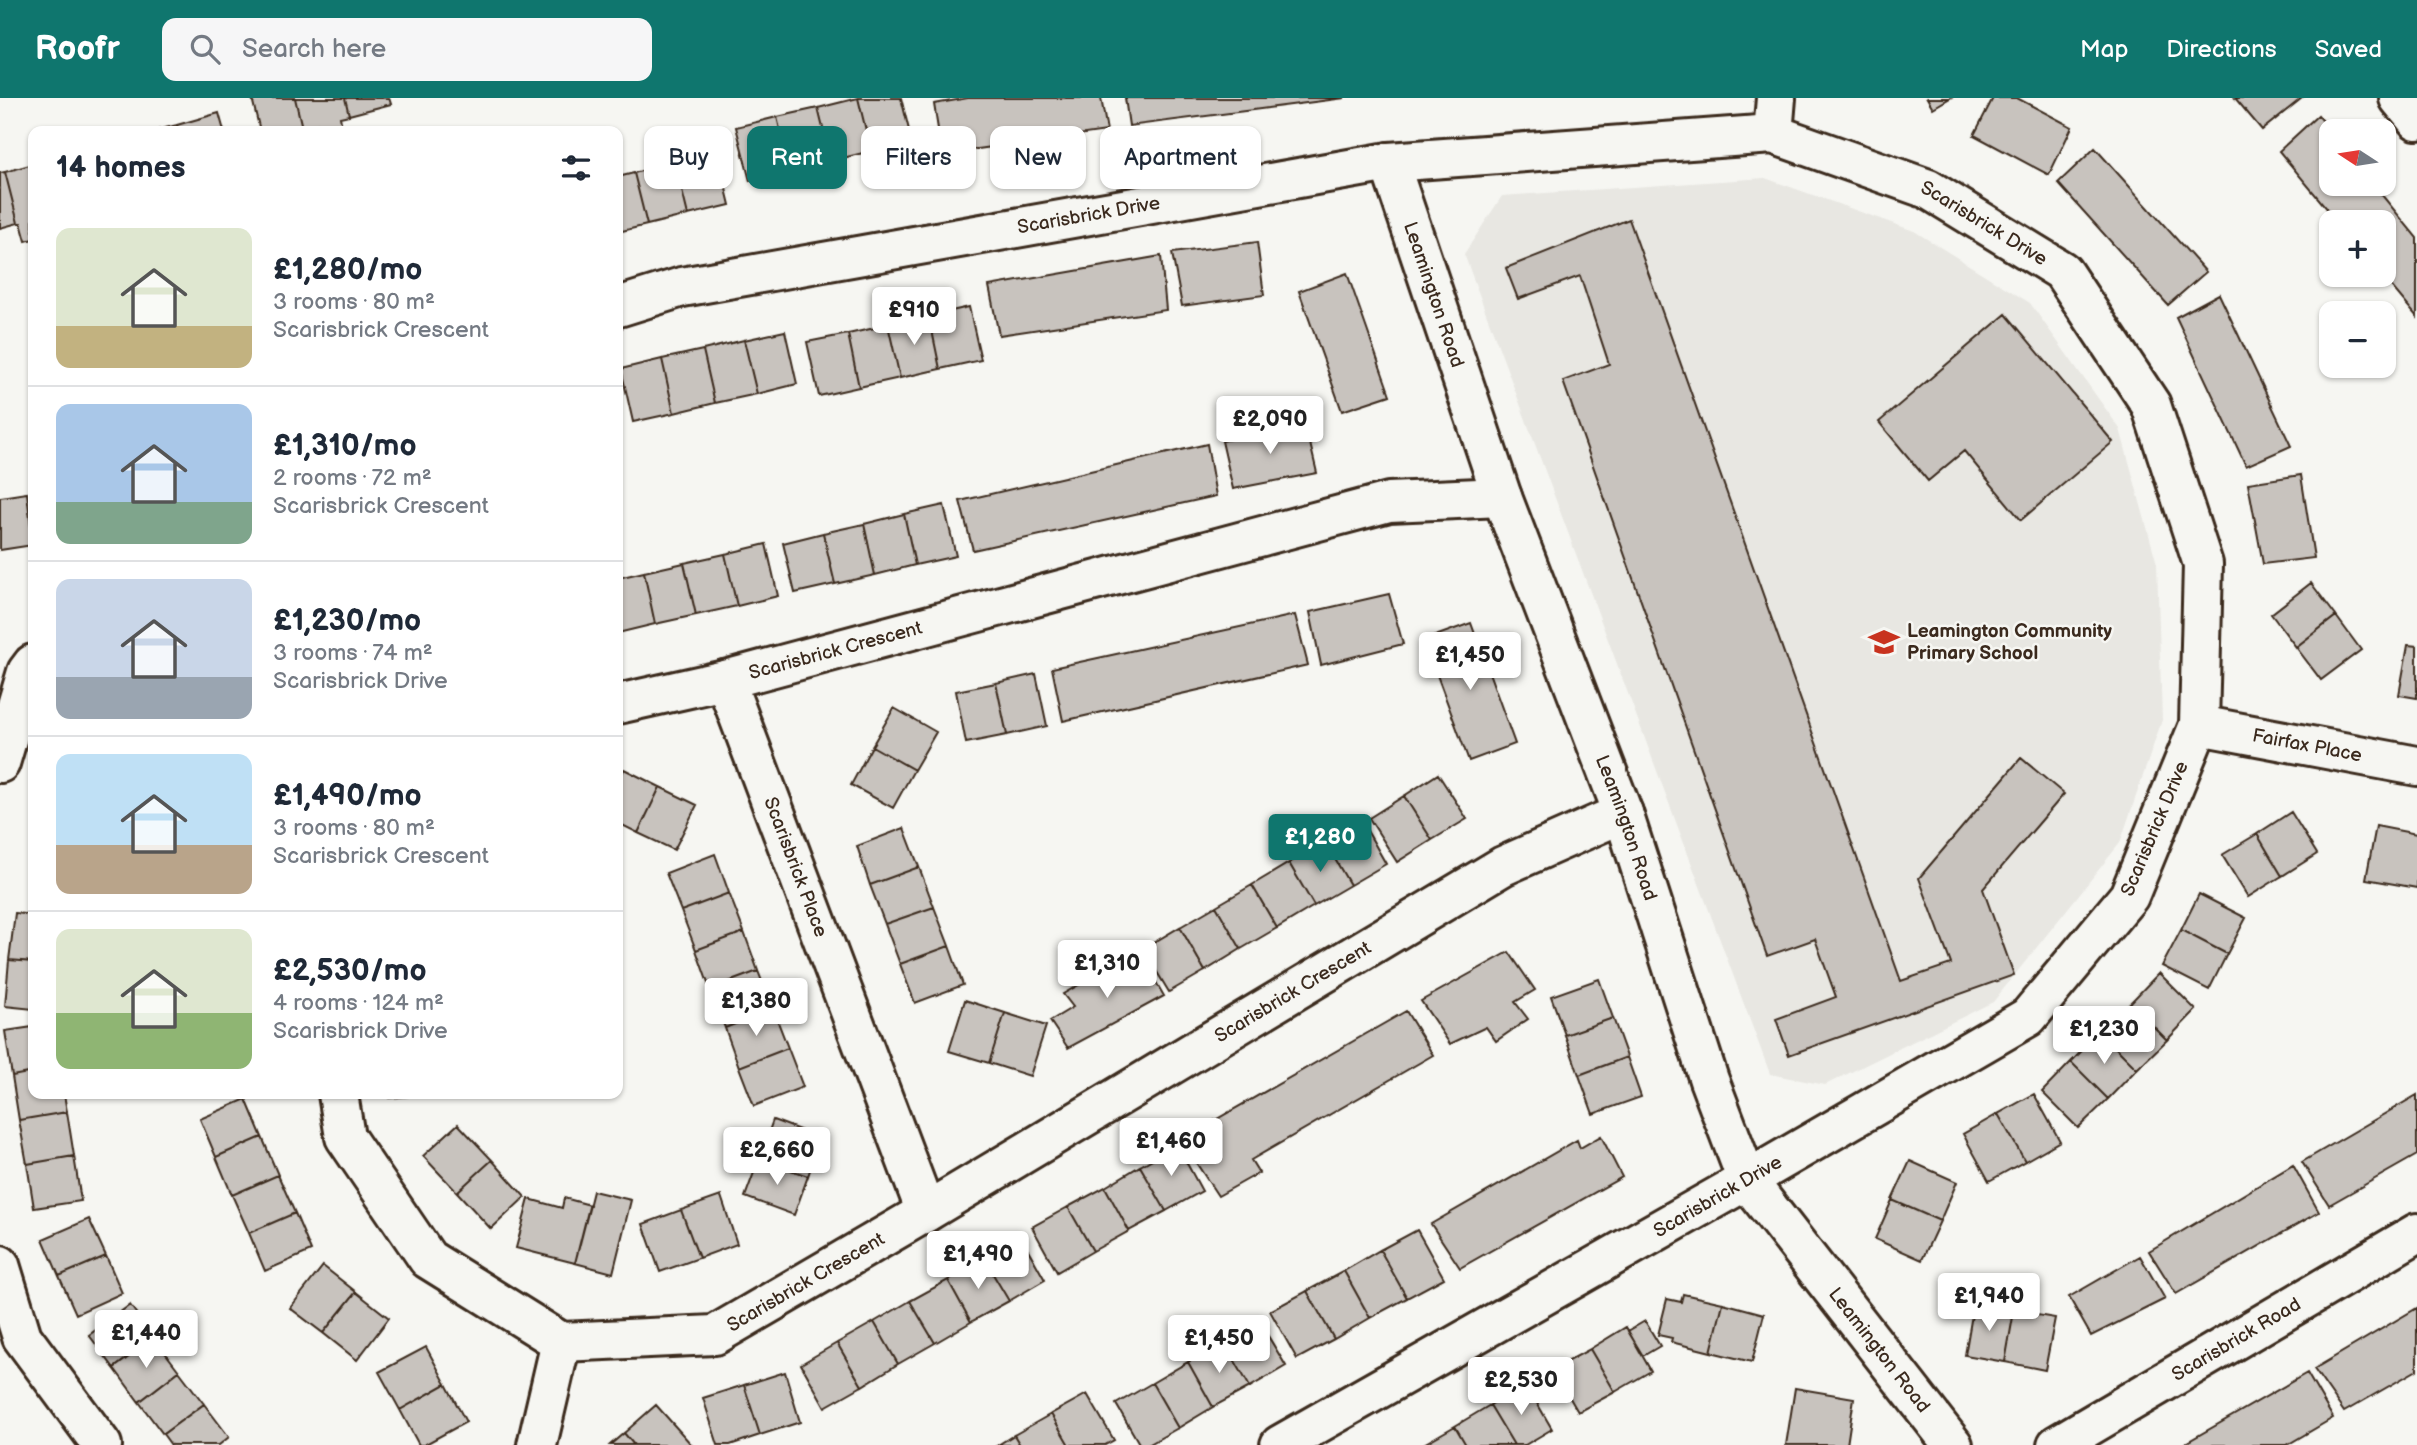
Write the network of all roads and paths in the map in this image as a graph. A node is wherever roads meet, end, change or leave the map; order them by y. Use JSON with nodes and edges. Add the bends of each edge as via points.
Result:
{"nodes":[{"id":1,"x":2399,"y":98,"type":"edge"},
{"id":2,"x":1775,"y":116,"type":"edge"},
{"id":3,"x":2417,"y":120,"type":"edge"},
{"id":4,"x":1390,"y":162,"type":"junction"},
{"id":5,"x":623,"y":305,"type":"edge"},
{"id":6,"x":1502,"y":496,"type":"junction"},
{"id":7,"x":23,"y":667,"type":"edge"},
{"id":8,"x":725,"y":680,"type":"junction"},
{"id":9,"x":623,"y":703,"type":"edge"},
{"id":10,"x":2199,"y":725,"type":"junction"},
{"id":11,"x":0,"y":763,"type":"edge"},
{"id":12,"x":2417,"y":766,"type":"edge"},
{"id":13,"x":1623,"y":813,"type":"junction"},
{"id":14,"x":339,"y":1099,"type":"edge"},
{"id":15,"x":1747,"y":1180,"type":"junction"},
{"id":16,"x":926,"y":1212,"type":"junction"},
{"id":17,"x":2417,"y":1233,"type":"edge"},
{"id":18,"x":0,"y":1265,"type":"edge"},
{"id":19,"x":561,"y":1342,"type":"junction"},
{"id":20,"x":102,"y":1445,"type":"edge"},
{"id":21,"x":537,"y":1445,"type":"edge"},
{"id":22,"x":1280,"y":1445,"type":"edge"},
{"id":23,"x":1954,"y":1445,"type":"edge"},
{"id":24,"x":2057,"y":1445,"type":"edge"}],
"edges":[{"from":1,"to":3,"type":"street"},
{"from":2,"to":4,"type":"street","name":"Scarisbrick Drive"},
{"from":2,"to":10,"type":"street","name":"Scarisbrick Drive","via":[[1928,189],[2062,271],[2151,405],[2203,564]]},
{"from":4,"to":5,"type":"street","name":"Scarisbrick Drive","via":[[682,287]]},
{"from":4,"to":6,"type":"street","name":"Leamington Road"},
{"from":6,"to":8,"type":"street","name":"Scarisbrick Crescent","via":[[1389,502]]},
{"from":6,"to":13,"type":"street","name":"Leamington Road"},
{"from":7,"to":11,"type":"street"},
{"from":8,"to":9,"type":"street","name":"Scarisbrick Crescent"},
{"from":8,"to":16,"type":"street","name":"Scarisbrick Place"},
{"from":10,"to":12,"type":"street","name":"Fairfax Place"},
{"from":10,"to":15,"type":"street","name":"Scarisbrick Drive","via":[[2129,896],[2028,1017]]},
{"from":13,"to":15,"type":"street","name":"Leamington Road","via":[[1709,1080]]},
{"from":13,"to":16,"type":"street","name":"Scarisbrick Crescent","via":[[1503,866]]},
{"from":14,"to":19,"type":"street","via":[[345,1136],[428,1259]]},
{"from":15,"to":22,"type":"street","name":"Scarisbrick Drive"},
{"from":15,"to":23,"type":"street","name":"Leamington Road"},
{"from":16,"to":19,"type":"street","name":"Scarisbrick Crescent","via":[[715,1335]]},
{"from":17,"to":24,"type":"street","name":"Scarisbrick Road"},
{"from":18,"to":20,"type":"street","via":[[22,1337]]},
{"from":19,"to":21,"type":"street"}]}
